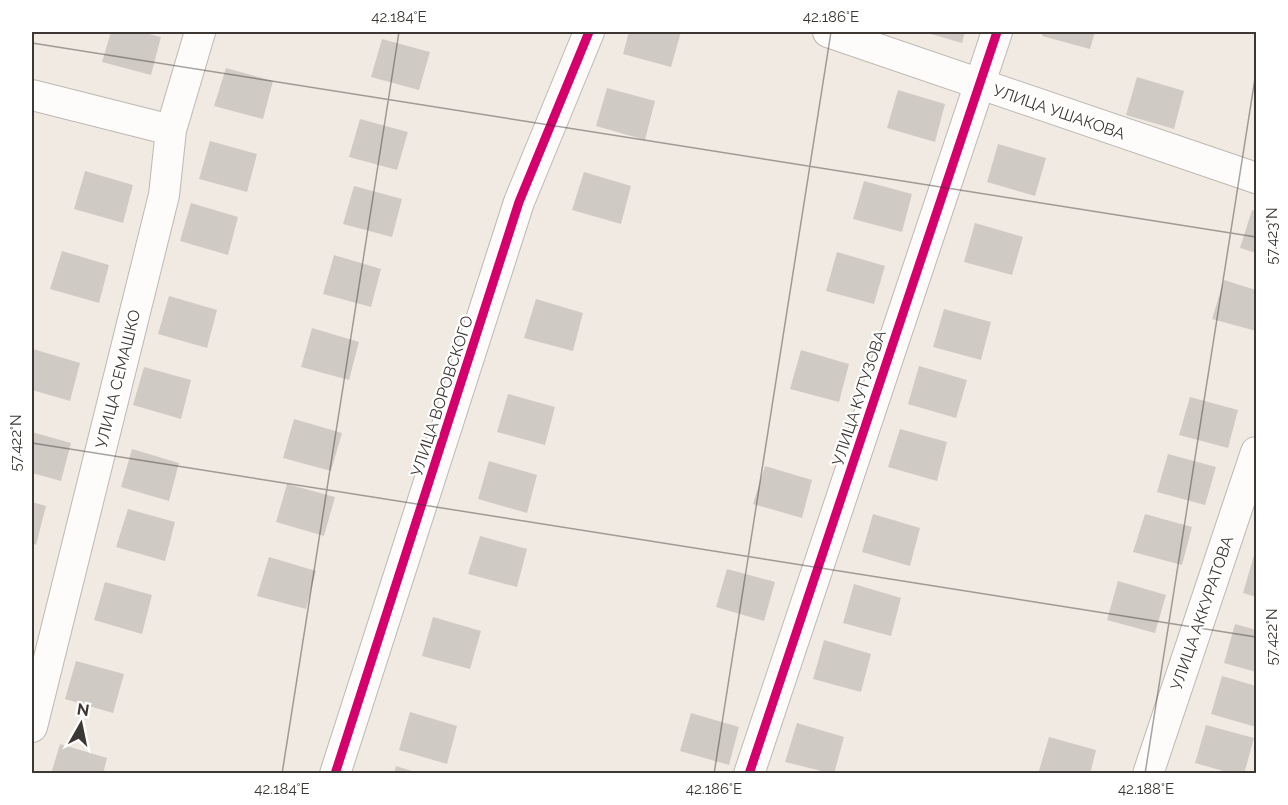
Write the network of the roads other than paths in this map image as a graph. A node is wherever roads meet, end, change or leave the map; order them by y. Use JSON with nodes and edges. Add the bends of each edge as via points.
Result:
{"nodes":[{"id":1,"x":200,"y":32,"type":"edge"},
{"id":2,"x":589,"y":32,"type":"edge"},
{"id":3,"x":828,"y":32,"type":"edge"},
{"id":4,"x":997,"y":32,"type":"edge"},
{"id":5,"x":978,"y":85,"type":"junction"},
{"id":6,"x":32,"y":95,"type":"edge"},
{"id":7,"x":171,"y":130,"type":"junction"},
{"id":8,"x":1257,"y":178,"type":"edge"},
{"id":9,"x":1257,"y":452,"type":"edge"},
{"id":10,"x":32,"y":727,"type":"edge"},
{"id":11,"x":335,"y":774,"type":"edge"},
{"id":12,"x":749,"y":774,"type":"edge"},
{"id":13,"x":1148,"y":774,"type":"edge"}],
"edges":[{"from":1,"to":7,"type":"street","name":"УЛИЦА СЕМАШКО"},
{"from":2,"to":11,"type":"street","name":"УЛИЦА ВОРОВСКОГО","via":[[519,202]]},
{"from":3,"to":5,"type":"street","name":"УЛИЦА УШАКОВА"},
{"from":4,"to":5,"type":"street","name":"УЛИЦА КУТУЗОВА"},
{"from":5,"to":8,"type":"street","name":"УЛИЦА УШАКОВА"},
{"from":5,"to":12,"type":"street","name":"УЛИЦА КУТУЗОВА"},
{"from":6,"to":7,"type":"street"},
{"from":7,"to":10,"type":"street","name":"УЛИЦА СЕМАШКО","via":[[164,195]]},
{"from":9,"to":13,"type":"street","name":"УЛИЦА АККУРАТОВА"}]}
